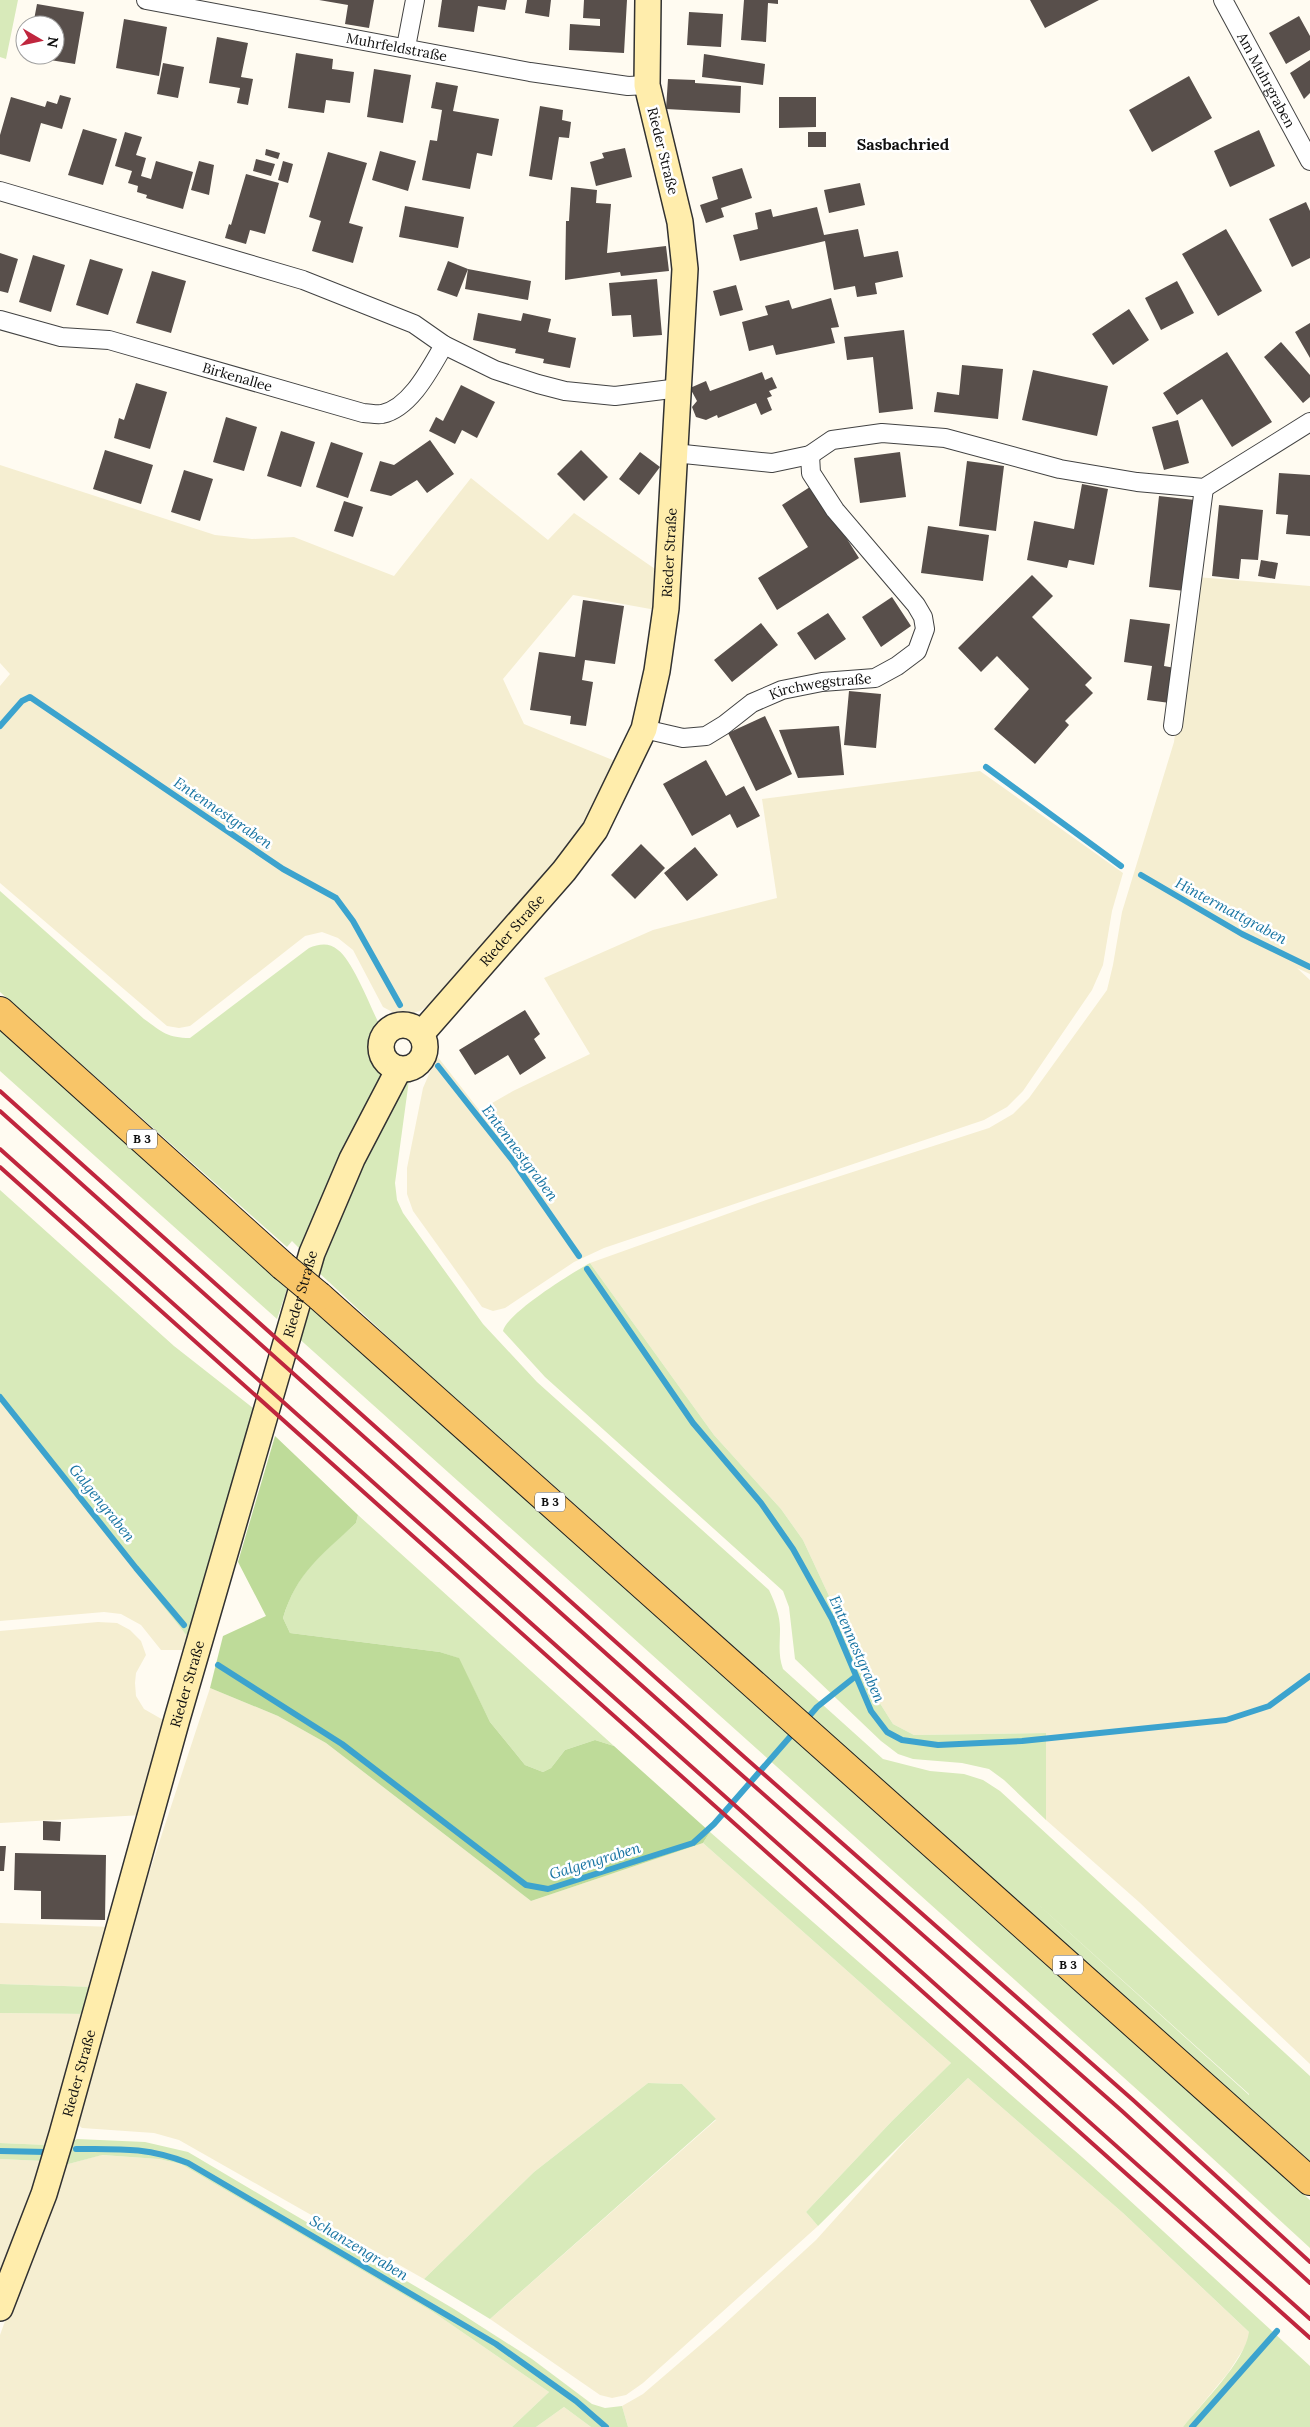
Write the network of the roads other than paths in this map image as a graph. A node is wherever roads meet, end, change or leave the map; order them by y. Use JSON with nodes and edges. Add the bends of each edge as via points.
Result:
{"nodes":[{"id":1,"x":146,"y":0,"type":"edge"},
{"id":2,"x":415,"y":0,"type":"edge"},
{"id":3,"x":648,"y":0,"type":"edge"},
{"id":4,"x":1223,"y":0,"type":"edge"},
{"id":5,"x":406,"y":47,"type":"junction"},
{"id":6,"x":647,"y":85,"type":"junction"},
{"id":7,"x":1310,"y":161,"type":"edge"},
{"id":8,"x":0,"y":191,"type":"edge"},
{"id":9,"x":0,"y":320,"type":"edge"},
{"id":10,"x":444,"y":345,"type":"junction"},
{"id":11,"x":679,"y":388,"type":"junction"},
{"id":12,"x":1310,"y":422,"type":"edge"},
{"id":13,"x":674,"y":453,"type":"junction"},
{"id":14,"x":810,"y":455,"type":"junction"},
{"id":15,"x":1204,"y":488,"type":"junction"},
{"id":16,"x":1172,"y":726,"type":"dead end"},
{"id":17,"x":644,"y":729,"type":"junction"},
{"id":18,"x":0,"y":1011,"type":"edge"},
{"id":19,"x":421,"y":1034,"type":"junction"},
{"id":20,"x":399,"y":1069,"type":"junction"},
{"id":21,"x":1310,"y":2181,"type":"edge"},
{"id":22,"x":0,"y":2308,"type":"edge"}],
"edges":[{"from":1,"to":5,"type":"street","name":"Muhrfeldstraße"},
{"from":2,"to":5,"type":"street"},
{"from":3,"to":6,"type":"street","name":"Rieder Straße"},
{"from":4,"to":7,"type":"street","name":"Am Muhrgraben"},
{"from":5,"to":6,"type":"street","name":"Muhrfeldstraße","via":[[530,72],[628,86]]},
{"from":6,"to":11,"type":"street","name":"Rieder Straße","via":[[680,222],[685,269]]},
{"from":8,"to":10,"type":"street","via":[[303,280],[414,324]]},
{"from":9,"to":10,"type":"street","name":"Birkenallee","via":[[61,337],[109,340],[362,413],[383,414],[400,405],[421,384]]},
{"from":10,"to":11,"type":"street","via":[[495,370],[566,391],[615,396]]},
{"from":11,"to":13,"type":"street","name":"Rieder Straße"},
{"from":12,"to":15,"type":"street"},
{"from":13,"to":14,"type":"street","via":[[772,463]]},
{"from":13,"to":17,"type":"street","name":"Rieder Straße","via":[[666,608]]},
{"from":14,"to":15,"type":"street","via":[[832,440],[882,433],[945,438],[1060,469],[1137,482]]},
{"from":14,"to":17,"type":"street","name":"Kirchwegstraße","via":[[811,474],[835,510],[923,617],[925,629],[917,651],[875,678],[822,682],[774,693],[752,703],[706,736],[683,738]]},
{"from":15,"to":16,"type":"street"},
{"from":17,"to":19,"type":"street","name":"Rieder Straße","via":[[595,830],[564,871]]},
{"from":18,"to":21,"type":"main road","number":"B 3","bridge":true},
{"from":19,"to":20,"type":"street","via":[[426,1047],[422,1060],[411,1068]]},
{"from":19,"to":20,"type":"street","via":[[417,1029],[402,1025],[384,1037],[381,1052],[384,1059]]},
{"from":20,"to":22,"type":"street","name":"Rieder Straße","via":[[352,1159],[312,1253],[49,2177]]}]}
